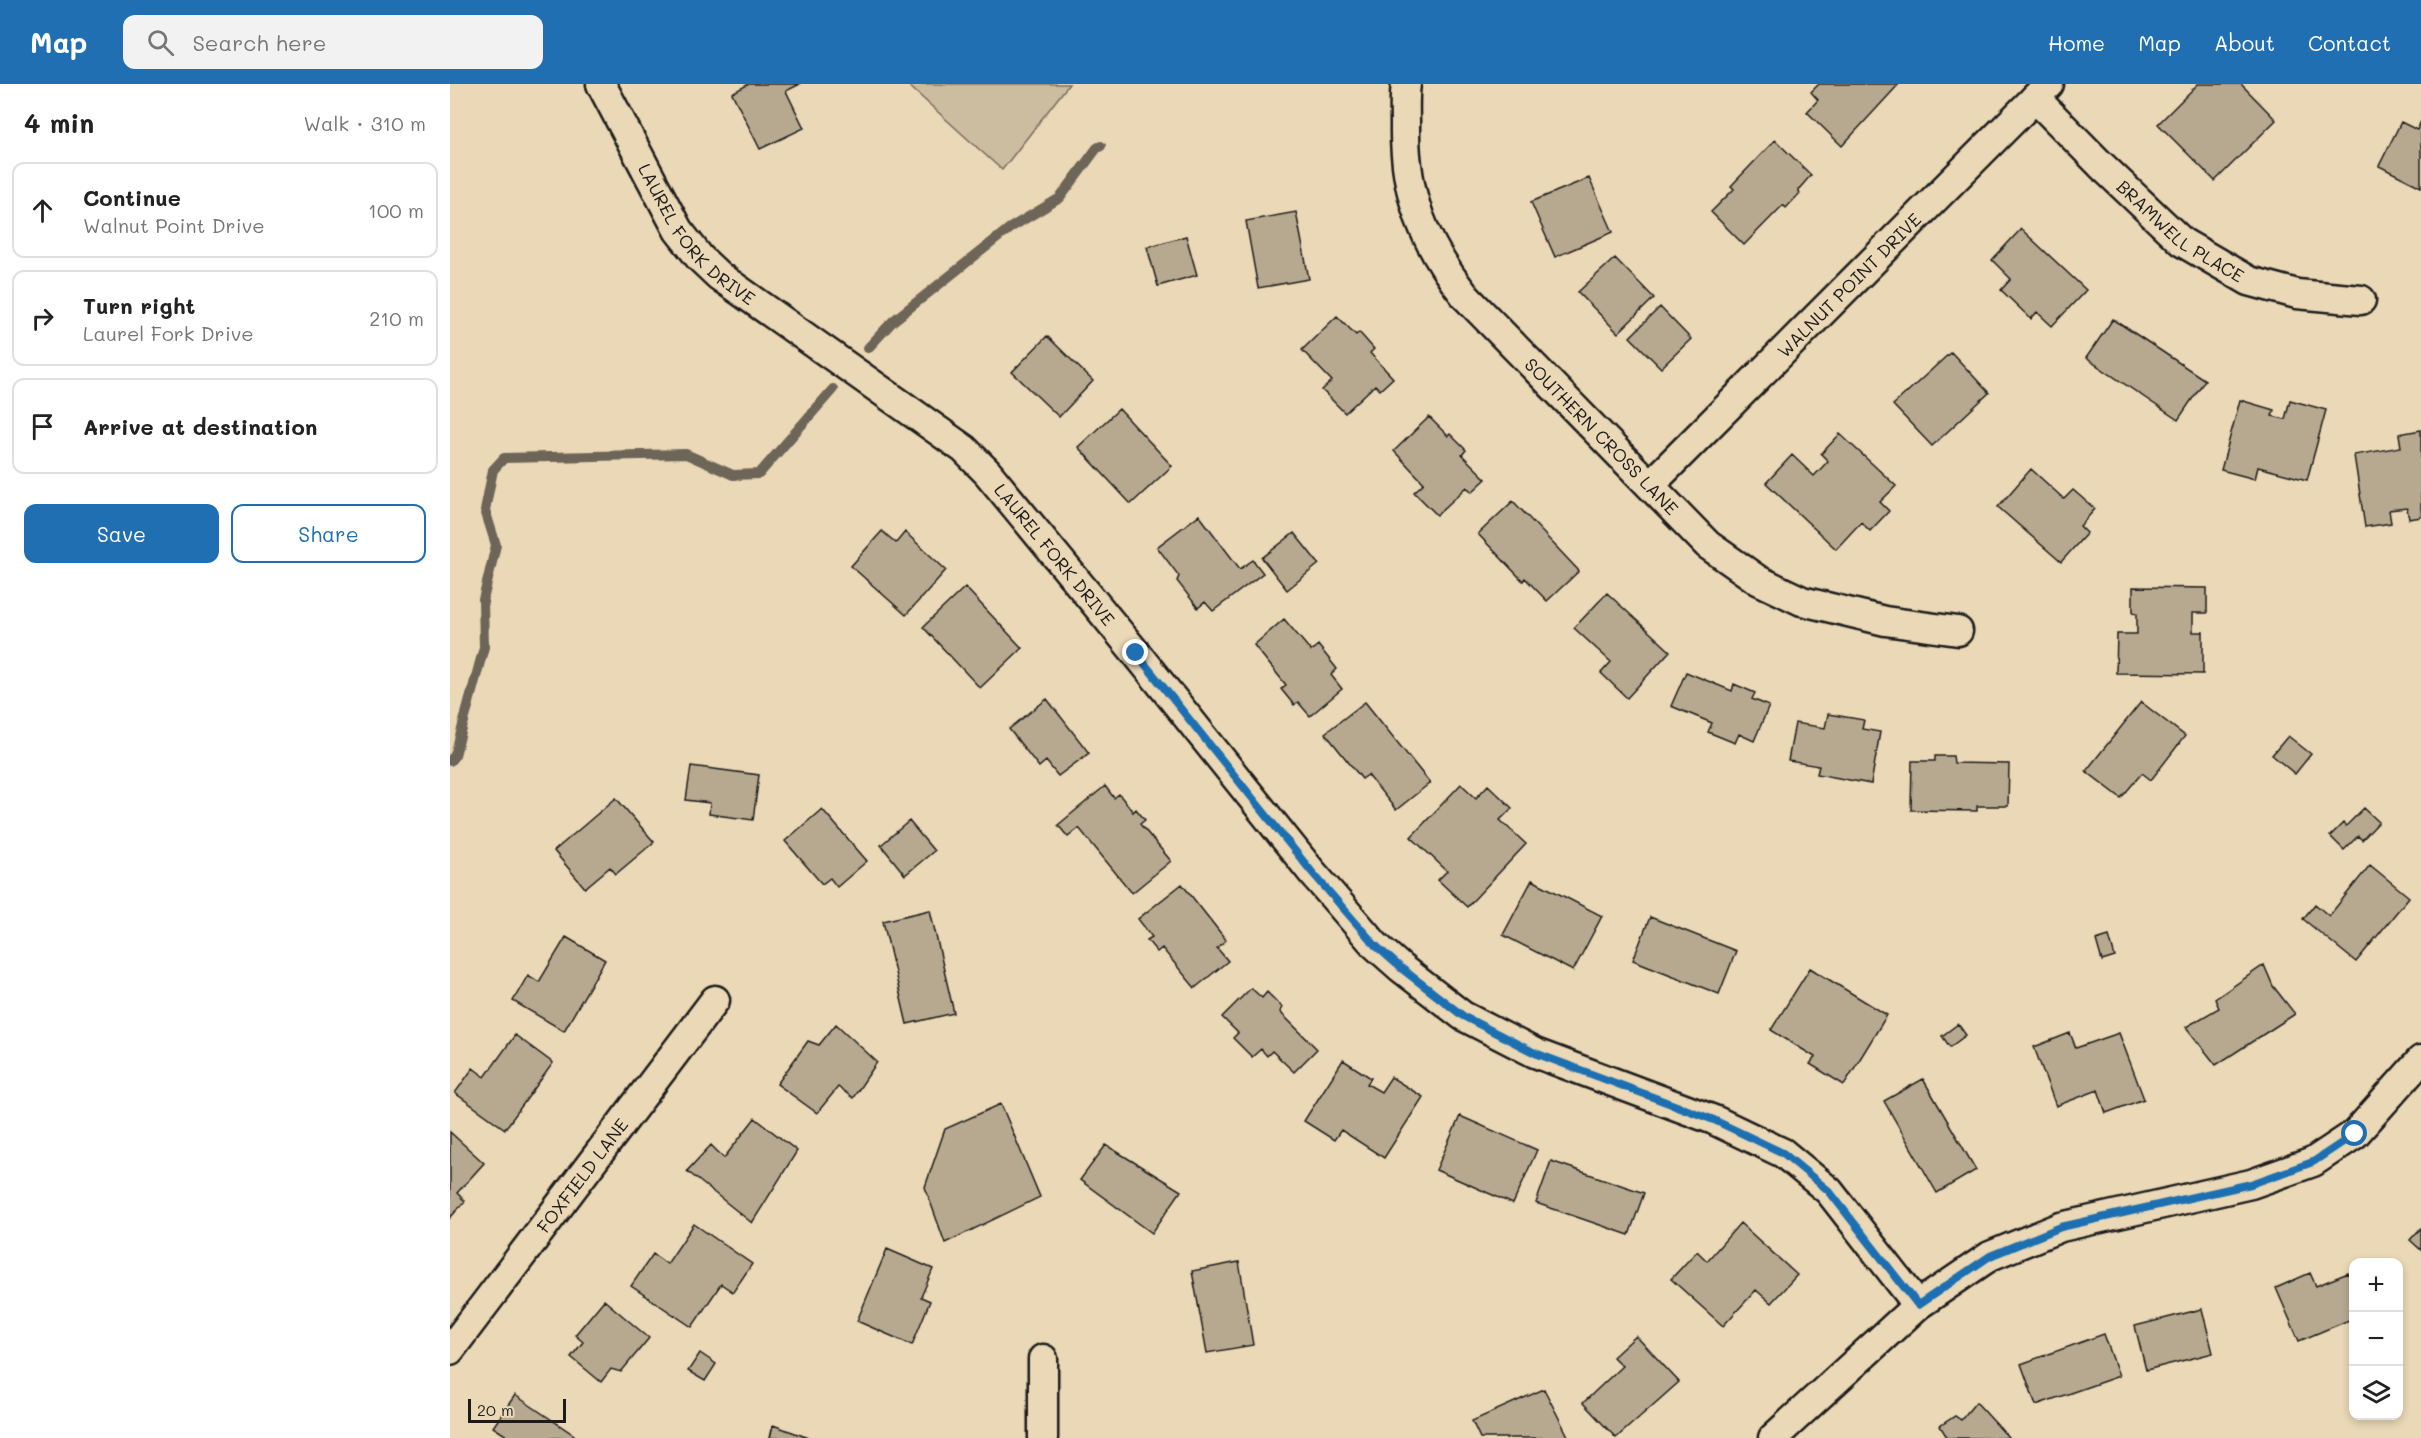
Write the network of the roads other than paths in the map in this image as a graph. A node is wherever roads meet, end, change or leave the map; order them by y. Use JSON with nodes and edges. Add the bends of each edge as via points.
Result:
{"nodes":[{"id":1,"x":601,"y":84,"type":"edge"},
{"id":2,"x":1406,"y":84,"type":"edge"},
{"id":3,"x":2042,"y":91,"type":"edge"},
{"id":4,"x":2361,"y":300,"type":"dead end"},
{"id":5,"x":1650,"y":485,"type":"junction"},
{"id":6,"x":1958,"y":631,"type":"dead end"},
{"id":7,"x":715,"y":1000,"type":"dead end"},
{"id":8,"x":2421,"y":1060,"type":"edge"},
{"id":9,"x":1918,"y":1305,"type":"junction"},
{"id":10,"x":450,"y":1350,"type":"edge"},
{"id":11,"x":1043,"y":1359,"type":"dead end"},
{"id":12,"x":1043,"y":1438,"type":"edge"},
{"id":13,"x":1773,"y":1438,"type":"edge"}],
"edges":[{"from":1,"to":9,"type":"street","name":"LAUREL FORK DRIVE","via":[[678,230],[700,258],[719,276],[964,448],[1375,945],[1463,1016],[1535,1053],[1714,1120],[1783,1153],[1829,1191]]},
{"from":2,"to":5,"type":"street","name":"SOUTHERN CROSS LANE","via":[[1404,155],[1409,188],[1446,271],[1466,297]]},
{"from":3,"to":4,"type":"street","name":"BRAMWELL PLACE","via":[[2101,165],[2182,242],[2249,281],[2297,294]]},
{"from":3,"to":5,"type":"street","name":"WALNUT POINT DRIVE"},
{"from":5,"to":6,"type":"street","name":"SOUTHERN CROSS LANE","via":[[1708,544],[1758,580],[1802,601],[1885,621]]},
{"from":7,"to":10,"type":"street","name":"FOXFIELD LANE"},
{"from":8,"to":9,"type":"street","via":[[2355,1134],[2313,1162],[2251,1184],[2061,1227],[1990,1256]]},
{"from":9,"to":13,"type":"street"},
{"from":11,"to":12,"type":"street"}]}
